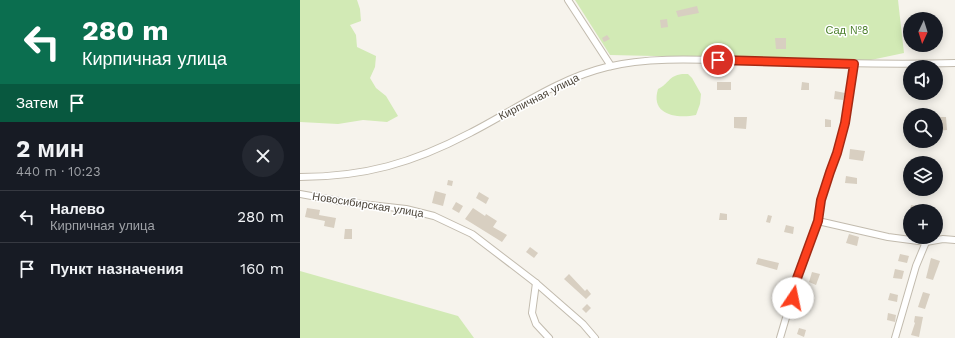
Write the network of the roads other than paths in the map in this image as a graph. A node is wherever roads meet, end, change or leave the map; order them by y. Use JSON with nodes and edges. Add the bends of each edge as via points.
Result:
{"nodes":[{"id":1,"x":568,"y":0,"type":"edge"},
{"id":2,"x":955,"y":63,"type":"edge"},
{"id":3,"x":854,"y":64,"type":"junction"},
{"id":4,"x":611,"y":66,"type":"junction"},
{"id":5,"x":300,"y":177,"type":"edge"},
{"id":6,"x":300,"y":194,"type":"edge"},
{"id":7,"x":818,"y":221,"type":"junction"},
{"id":8,"x":943,"y":238,"type":"edge"},
{"id":9,"x":903,"y":239,"type":"edge"},
{"id":10,"x":955,"y":240,"type":"edge"},
{"id":11,"x":925,"y":244,"type":"edge"},
{"id":12,"x":536,"y":283,"type":"junction"},
{"id":13,"x":549,"y":338,"type":"edge"},
{"id":14,"x":595,"y":338,"type":"edge"},
{"id":15,"x":780,"y":338,"type":"edge"},
{"id":16,"x":895,"y":338,"type":"edge"}],
"edges":[{"from":1,"to":4,"type":"street"},
{"from":2,"to":3,"type":"street","name":"Кирпичная улица"},
{"from":3,"to":4,"type":"street","name":"Кирпичная улица","via":[[653,60]]},
{"from":3,"to":7,"type":"street","via":[[845,123],[821,200]]},
{"from":4,"to":5,"type":"street","name":"Кирпичная улица","via":[[574,77],[470,134],[399,164],[348,175]]},
{"from":6,"to":12,"type":"street","name":"Новосибирская улица","via":[[344,202],[406,208],[434,216],[472,234]]},
{"from":7,"to":9,"type":"street"},
{"from":7,"to":15,"type":"street","via":[[796,281]]},
{"from":8,"to":10,"type":"street"},
{"from":11,"to":16,"type":"street","via":[[916,266]]},
{"from":12,"to":13,"type":"street","via":[[532,313],[536,324]]},
{"from":12,"to":14,"type":"street","name":"Новосибирская улица","via":[[583,324]]}]}
